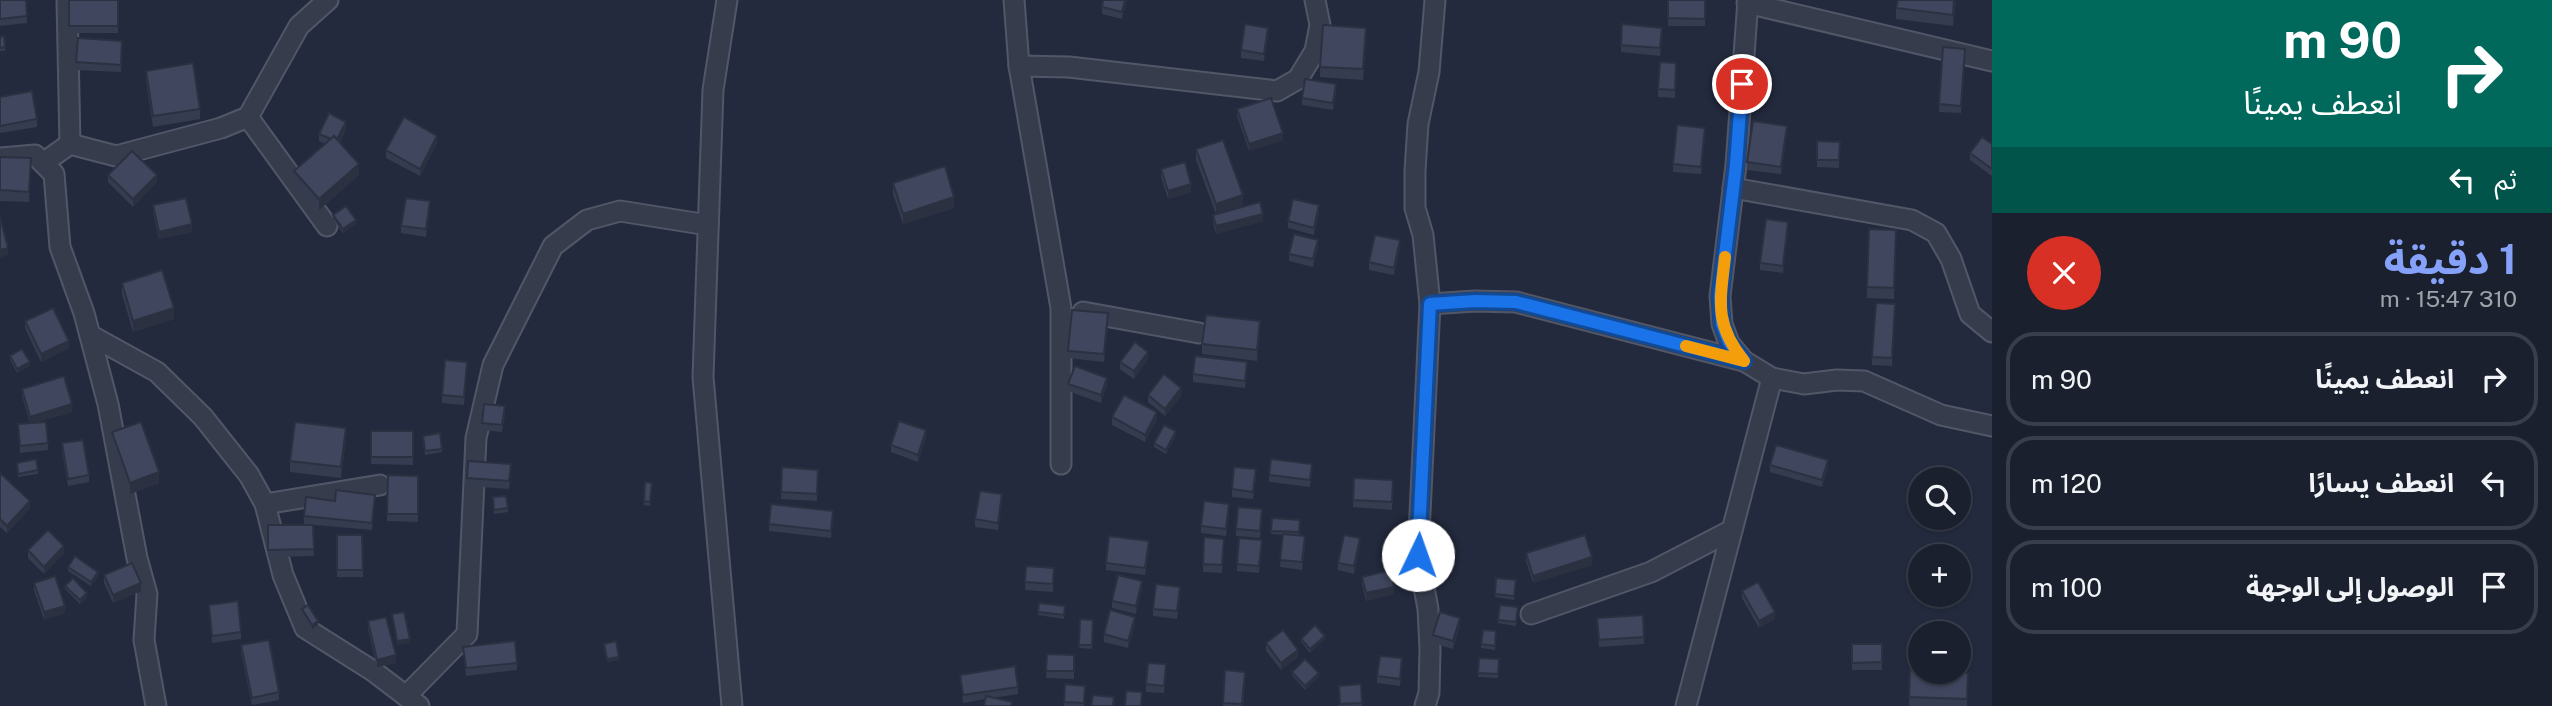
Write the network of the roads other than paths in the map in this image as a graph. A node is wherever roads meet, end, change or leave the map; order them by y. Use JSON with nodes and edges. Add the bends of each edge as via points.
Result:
{"nodes":[{"id":1,"x":67,"y":0,"type":"edge"},
{"id":2,"x":328,"y":0,"type":"edge"},
{"id":3,"x":727,"y":0,"type":"edge"},
{"id":4,"x":1014,"y":0,"type":"edge"},
{"id":5,"x":1315,"y":0,"type":"edge"},
{"id":6,"x":1435,"y":0,"type":"edge"},
{"id":7,"x":1747,"y":1,"type":"edge"},
{"id":8,"x":1992,"y":61,"type":"edge"},
{"id":9,"x":1019,"y":66,"type":"junction"},
{"id":10,"x":248,"y":117,"type":"junction"},
{"id":11,"x":70,"y":144,"type":"junction"},
{"id":12,"x":0,"y":158,"type":"edge"},
{"id":13,"x":43,"y":163,"type":"junction"},
{"id":14,"x":1733,"y":188,"type":"junction"},
{"id":15,"x":708,"y":225,"type":"junction"},
{"id":16,"x":327,"y":226,"type":"dead end"},
{"id":17,"x":1430,"y":304,"type":"junction"},
{"id":18,"x":1061,"y":308,"type":"junction"},
{"id":19,"x":1992,"y":332,"type":"edge"},
{"id":20,"x":1199,"y":333,"type":"dead end"},
{"id":21,"x":90,"y":335,"type":"junction"},
{"id":22,"x":1744,"y":361,"type":"junction"},
{"id":23,"x":1772,"y":378,"type":"junction"},
{"id":24,"x":1992,"y":426,"type":"edge"},
{"id":25,"x":1061,"y":464,"type":"dead end"},
{"id":26,"x":380,"y":485,"type":"dead end"},
{"id":27,"x":265,"y":504,"type":"junction"},
{"id":28,"x":1732,"y":530,"type":"junction"},
{"id":29,"x":1531,"y":614,"type":"dead end"},
{"id":30,"x":413,"y":701,"type":"edge"},
{"id":31,"x":156,"y":706,"type":"edge"},
{"id":32,"x":732,"y":706,"type":"edge"},
{"id":33,"x":1425,"y":706,"type":"edge"},
{"id":34,"x":1686,"y":706,"type":"edge"}],
"edges":[{"from":1,"to":11,"type":"street"},
{"from":2,"to":10,"type":"street","via":[[299,26]]},
{"from":3,"to":15,"type":"street","via":[[713,90]]},
{"from":4,"to":9,"type":"street"},
{"from":5,"to":9,"type":"street","via":[[1321,25],[1315,51],[1298,79],[1277,91],[1069,67]]},
{"from":6,"to":17,"type":"street","via":[[1415,171],[1415,208],[1423,235]]},
{"from":7,"to":8,"type":"street"},
{"from":7,"to":14,"type":"street"},
{"from":9,"to":18,"type":"street"},
{"from":10,"to":11,"type":"street","via":[[116,156]]},
{"from":10,"to":16,"type":"street"},
{"from":11,"to":13,"type":"street"},
{"from":12,"to":13,"type":"street","via":[[35,155]]},
{"from":13,"to":21,"type":"street","via":[[54,174],[60,247]]},
{"from":14,"to":19,"type":"street","via":[[1912,220],[1936,233],[1951,259],[1970,314]]},
{"from":14,"to":22,"type":"street","via":[[1720,296],[1722,324]]},
{"from":15,"to":30,"type":"street","via":[[620,211],[587,220],[553,246],[493,365],[476,438],[467,634]]},
{"from":15,"to":32,"type":"street","via":[[703,377]]},
{"from":17,"to":22,"type":"street","via":[[1516,302]]},
{"from":17,"to":33,"type":"street","via":[[1418,555],[1430,649]]},
{"from":18,"to":20,"type":"street"},
{"from":18,"to":25,"type":"street"},
{"from":21,"to":27,"type":"street","via":[[157,372],[203,417],[249,475]]},
{"from":21,"to":31,"type":"street","via":[[146,594],[144,640]]},
{"from":22,"to":23,"type":"street"},
{"from":23,"to":24,"type":"street","via":[[1804,384],[1864,381],[1941,415]]},
{"from":23,"to":28,"type":"street"},
{"from":26,"to":27,"type":"street"},
{"from":27,"to":30,"type":"street","via":[[283,575],[305,628]]},
{"from":28,"to":29,"type":"street","via":[[1651,572]]},
{"from":28,"to":34,"type":"street"}]}
